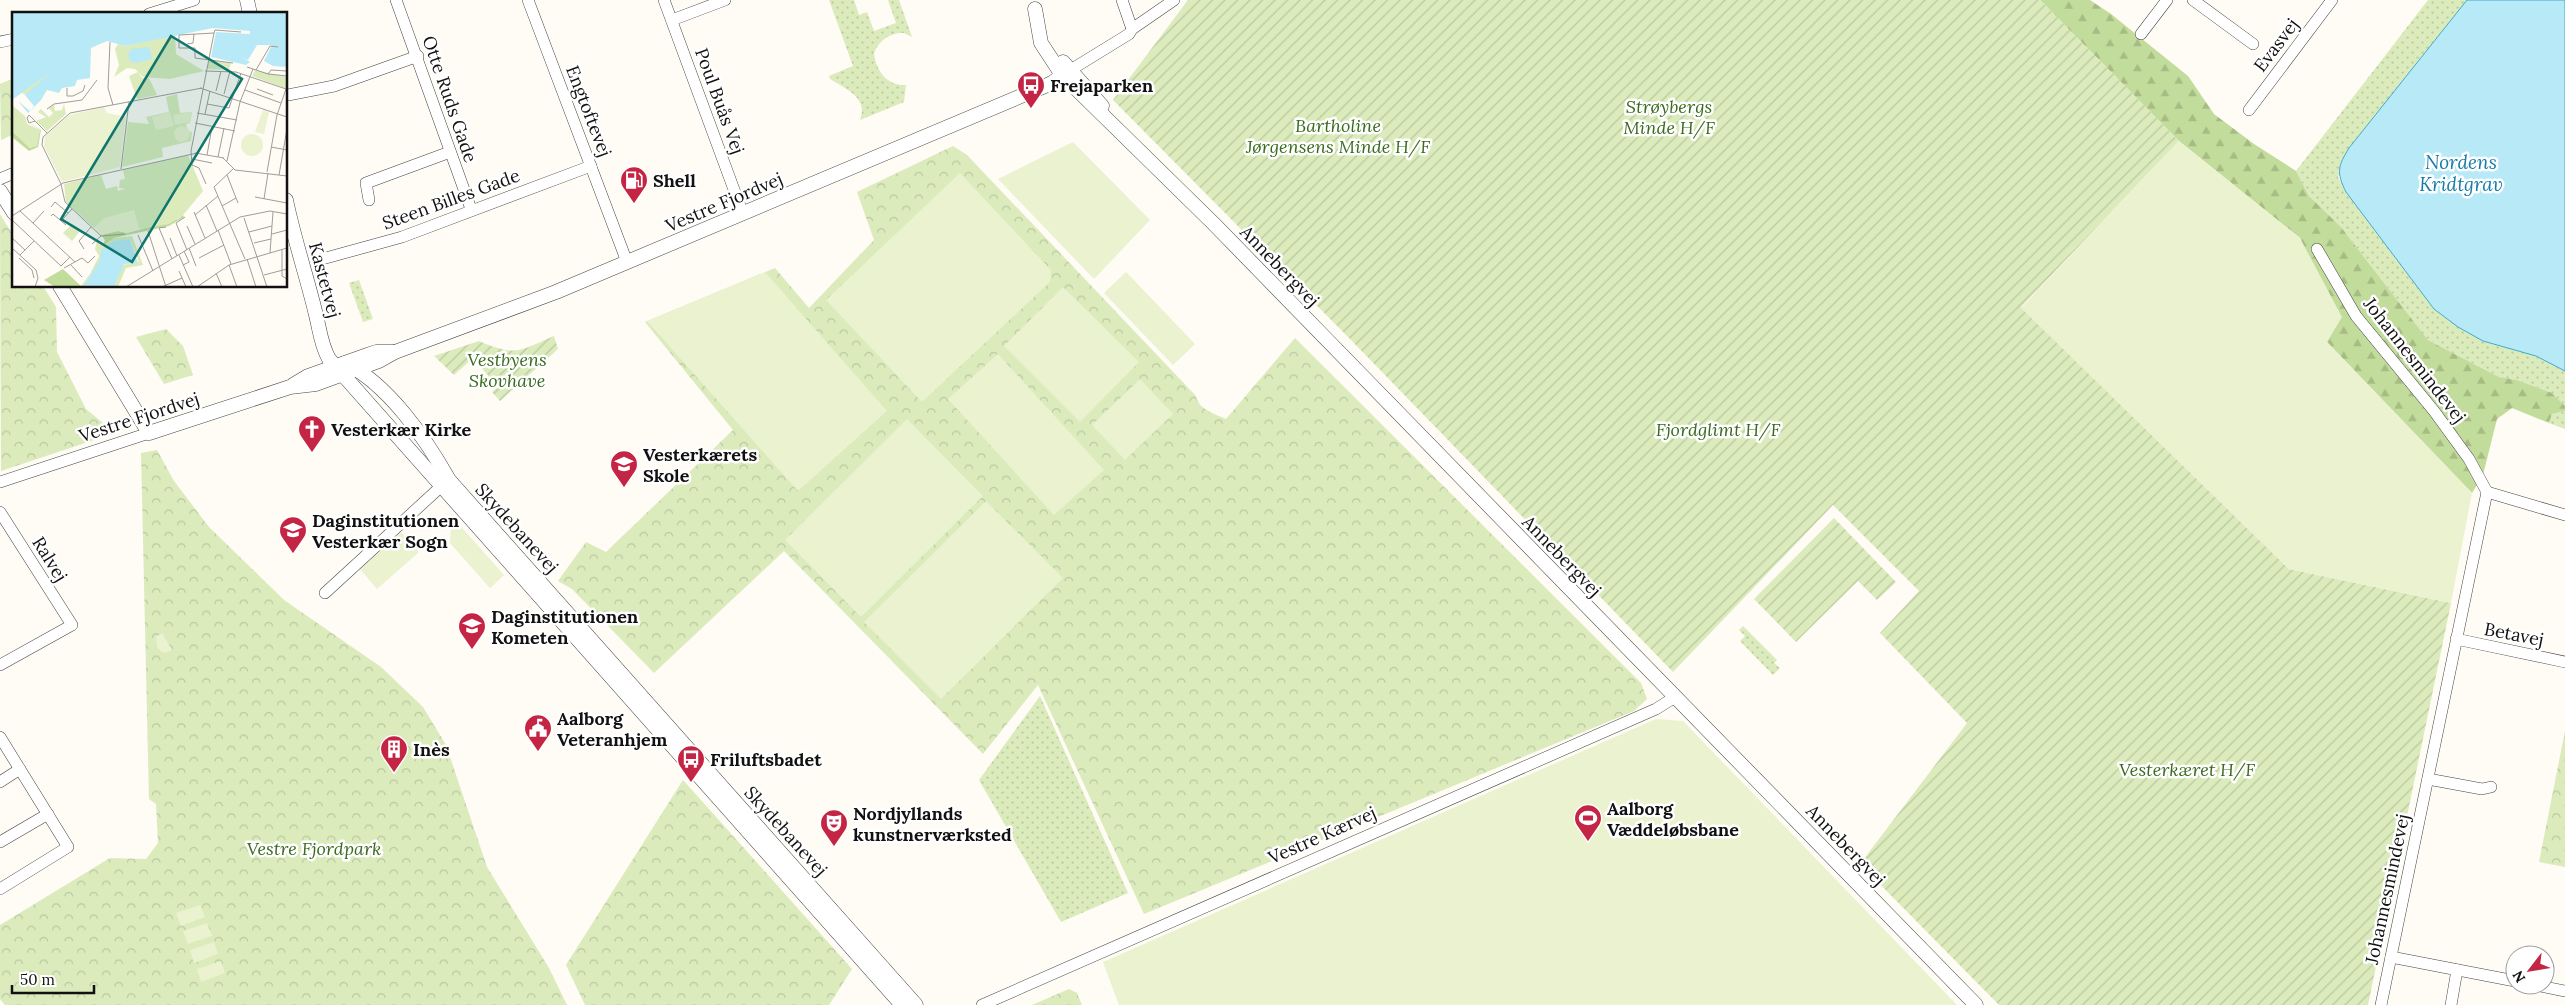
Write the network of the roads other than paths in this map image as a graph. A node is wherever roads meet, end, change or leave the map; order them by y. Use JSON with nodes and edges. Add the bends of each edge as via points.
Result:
{"nodes":[{"id":1,"x":194,"y":0,"type":"edge"},
{"id":2,"x":396,"y":0,"type":"edge"},
{"id":3,"x":528,"y":0,"type":"edge"},
{"id":4,"x":664,"y":0,"type":"edge"},
{"id":5,"x":725,"y":0,"type":"edge"},
{"id":6,"x":1122,"y":0,"type":"edge"},
{"id":7,"x":1174,"y":0,"type":"edge"},
{"id":8,"x":2167,"y":0,"type":"edge"},
{"id":9,"x":2194,"y":0,"type":"edge"},
{"id":10,"x":2332,"y":0,"type":"edge"},
{"id":11,"x":1033,"y":5,"type":"edge"},
{"id":12,"x":155,"y":12,"type":"edge"},
{"id":13,"x":672,"y":20,"type":"junction"},
{"id":14,"x":1132,"y":29,"type":"junction"},
{"id":15,"x":2141,"y":34,"type":"dead end"},
{"id":16,"x":2252,"y":44,"type":"dead end"},
{"id":17,"x":418,"y":56,"type":"junction"},
{"id":18,"x":1066,"y":72,"type":"junction"},
{"id":19,"x":288,"y":95,"type":"dead end"},
{"id":20,"x":2249,"y":110,"type":"dead end"},
{"id":21,"x":450,"y":152,"type":"junction"},
{"id":22,"x":591,"y":166,"type":"junction"},
{"id":23,"x":12,"y":173,"type":"edge"},
{"id":24,"x":0,"y":179,"type":"edge"},
{"id":25,"x":0,"y":191,"type":"edge"},
{"id":26,"x":369,"y":200,"type":"dead end"},
{"id":27,"x":471,"y":209,"type":"junction"},
{"id":28,"x":12,"y":210,"type":"edge"},
{"id":29,"x":288,"y":211,"type":"edge"},
{"id":30,"x":742,"y":214,"type":"junction"},
{"id":31,"x":2317,"y":250,"type":"dead end"},
{"id":32,"x":322,"y":259,"type":"dead end"},
{"id":33,"x":627,"y":262,"type":"junction"},
{"id":34,"x":61,"y":288,"type":"edge"},
{"id":35,"x":345,"y":368,"type":"junction"},
{"id":36,"x":149,"y":433,"type":"junction"},
{"id":37,"x":0,"y":482,"type":"edge"},
{"id":38,"x":445,"y":483,"type":"junction"},
{"id":39,"x":2487,"y":492,"type":"junction"},
{"id":40,"x":0,"y":512,"type":"edge"},
{"id":41,"x":2565,"y":515,"type":"edge"},
{"id":42,"x":325,"y":593,"type":"dead end"},
{"id":43,"x":2456,"y":639,"type":"junction"},
{"id":44,"x":2565,"y":662,"type":"edge"},
{"id":45,"x":0,"y":665,"type":"edge"},
{"id":46,"x":1675,"y":697,"type":"junction"},
{"id":47,"x":0,"y":737,"type":"edge"},
{"id":48,"x":20,"y":769,"type":"junction"},
{"id":49,"x":2428,"y":779,"type":"junction"},
{"id":50,"x":0,"y":782,"type":"edge"},
{"id":51,"x":2491,"y":787,"type":"dead end"},
{"id":52,"x":48,"y":814,"type":"junction"},
{"id":53,"x":0,"y":842,"type":"edge"},
{"id":54,"x":0,"y":889,"type":"edge"},
{"id":55,"x":2391,"y":957,"type":"junction"},
{"id":56,"x":2458,"y":970,"type":"junction"},
{"id":57,"x":2505,"y":979,"type":"edge"},
{"id":58,"x":902,"y":1005,"type":"edge"},
{"id":59,"x":916,"y":1005,"type":"edge"},
{"id":60,"x":982,"y":1005,"type":"edge"},
{"id":61,"x":1976,"y":1005,"type":"edge"},
{"id":62,"x":2381,"y":1005,"type":"edge"},
{"id":63,"x":2450,"y":1005,"type":"edge"}],
"edges":[{"from":1,"to":12,"type":"street"},
{"from":2,"to":17,"type":"street","name":"Otte Ruds Gade"},
{"from":3,"to":22,"type":"street","name":"Engtoftevej"},
{"from":4,"to":13,"type":"street","name":"Poul Buås Vej"},
{"from":5,"to":13,"type":"street"},
{"from":6,"to":14,"type":"street"},
{"from":7,"to":14,"type":"street"},
{"from":8,"to":15,"type":"street"},
{"from":9,"to":16,"type":"street"},
{"from":10,"to":20,"type":"street","name":"Evasvej"},
{"from":11,"to":18,"type":"street","name":"Annebergvej"},
{"from":13,"to":30,"type":"street","name":"Poul Buås Vej"},
{"from":14,"to":18,"type":"street","via":[[1129,34]]},
{"from":17,"to":19,"type":"street","via":[[334,86]]},
{"from":17,"to":21,"type":"street","name":"Otte Ruds Gade"},
{"from":18,"to":30,"type":"street","name":"Vestre Fjordvej","via":[[1052,83],[1027,94]]},
{"from":18,"to":46,"type":"street","name":"Annebergvej","via":[[1087,87],[1122,132]]},
{"from":21,"to":26,"type":"street","via":[[366,184]]},
{"from":21,"to":27,"type":"street","name":"Otte Ruds Gade"},
{"from":22,"to":27,"type":"street","name":"Steen Billes Gade"},
{"from":22,"to":33,"type":"street","name":"Engtoftevej"},
{"from":23,"to":24,"type":"street"},
{"from":25,"to":28,"type":"street"},
{"from":27,"to":32,"type":"street","name":"Steen Billes Gade","via":[[402,237]]},
{"from":29,"to":35,"type":"street","name":"Kastetvej","via":[[321,341]]},
{"from":30,"to":33,"type":"street","name":"Vestre Fjordvej"},
{"from":31,"to":39,"type":"street","name":"Johannesmindevej","via":[[2356,316],[2434,410],[2469,459]]},
{"from":33,"to":35,"type":"street","name":"Vestre Fjordvej","via":[[379,361]]},
{"from":34,"to":36,"type":"street"},
{"from":35,"to":36,"type":"street","name":"Vestre Fjordvej","via":[[308,376],[290,387]]},
{"from":35,"to":38,"type":"street","name":"Skydebanevej"},
{"from":35,"to":38,"type":"street","name":"Skydebanevej","via":[[375,384],[425,440]]},
{"from":36,"to":37,"type":"street","name":"Vestre Fjordvej"},
{"from":38,"to":42,"type":"street"},
{"from":38,"to":58,"type":"street","name":"Skydebanevej"},
{"from":38,"to":59,"type":"street","name":"Skydebanevej"},
{"from":39,"to":41,"type":"street"},
{"from":39,"to":43,"type":"street","name":"Johannesmindevej"},
{"from":40,"to":45,"type":"street","name":"Ralvej","via":[[72,625]]},
{"from":43,"to":44,"type":"street","name":"Betavej"},
{"from":43,"to":49,"type":"street","name":"Johannesmindevej"},
{"from":46,"to":60,"type":"street","name":"Vestre Kærvej"},
{"from":46,"to":61,"type":"street","name":"Annebergvej"},
{"from":47,"to":48,"type":"street"},
{"from":48,"to":50,"type":"street"},
{"from":48,"to":52,"type":"street"},
{"from":49,"to":51,"type":"street","via":[[2482,789]]},
{"from":49,"to":55,"type":"street","name":"Johannesmindevej"},
{"from":52,"to":53,"type":"street"},
{"from":52,"to":54,"type":"street","via":[[68,847]]},
{"from":55,"to":56,"type":"street"},
{"from":55,"to":62,"type":"street","name":"Johannesmindevej"},
{"from":56,"to":57,"type":"street"},
{"from":56,"to":63,"type":"street"}]}
